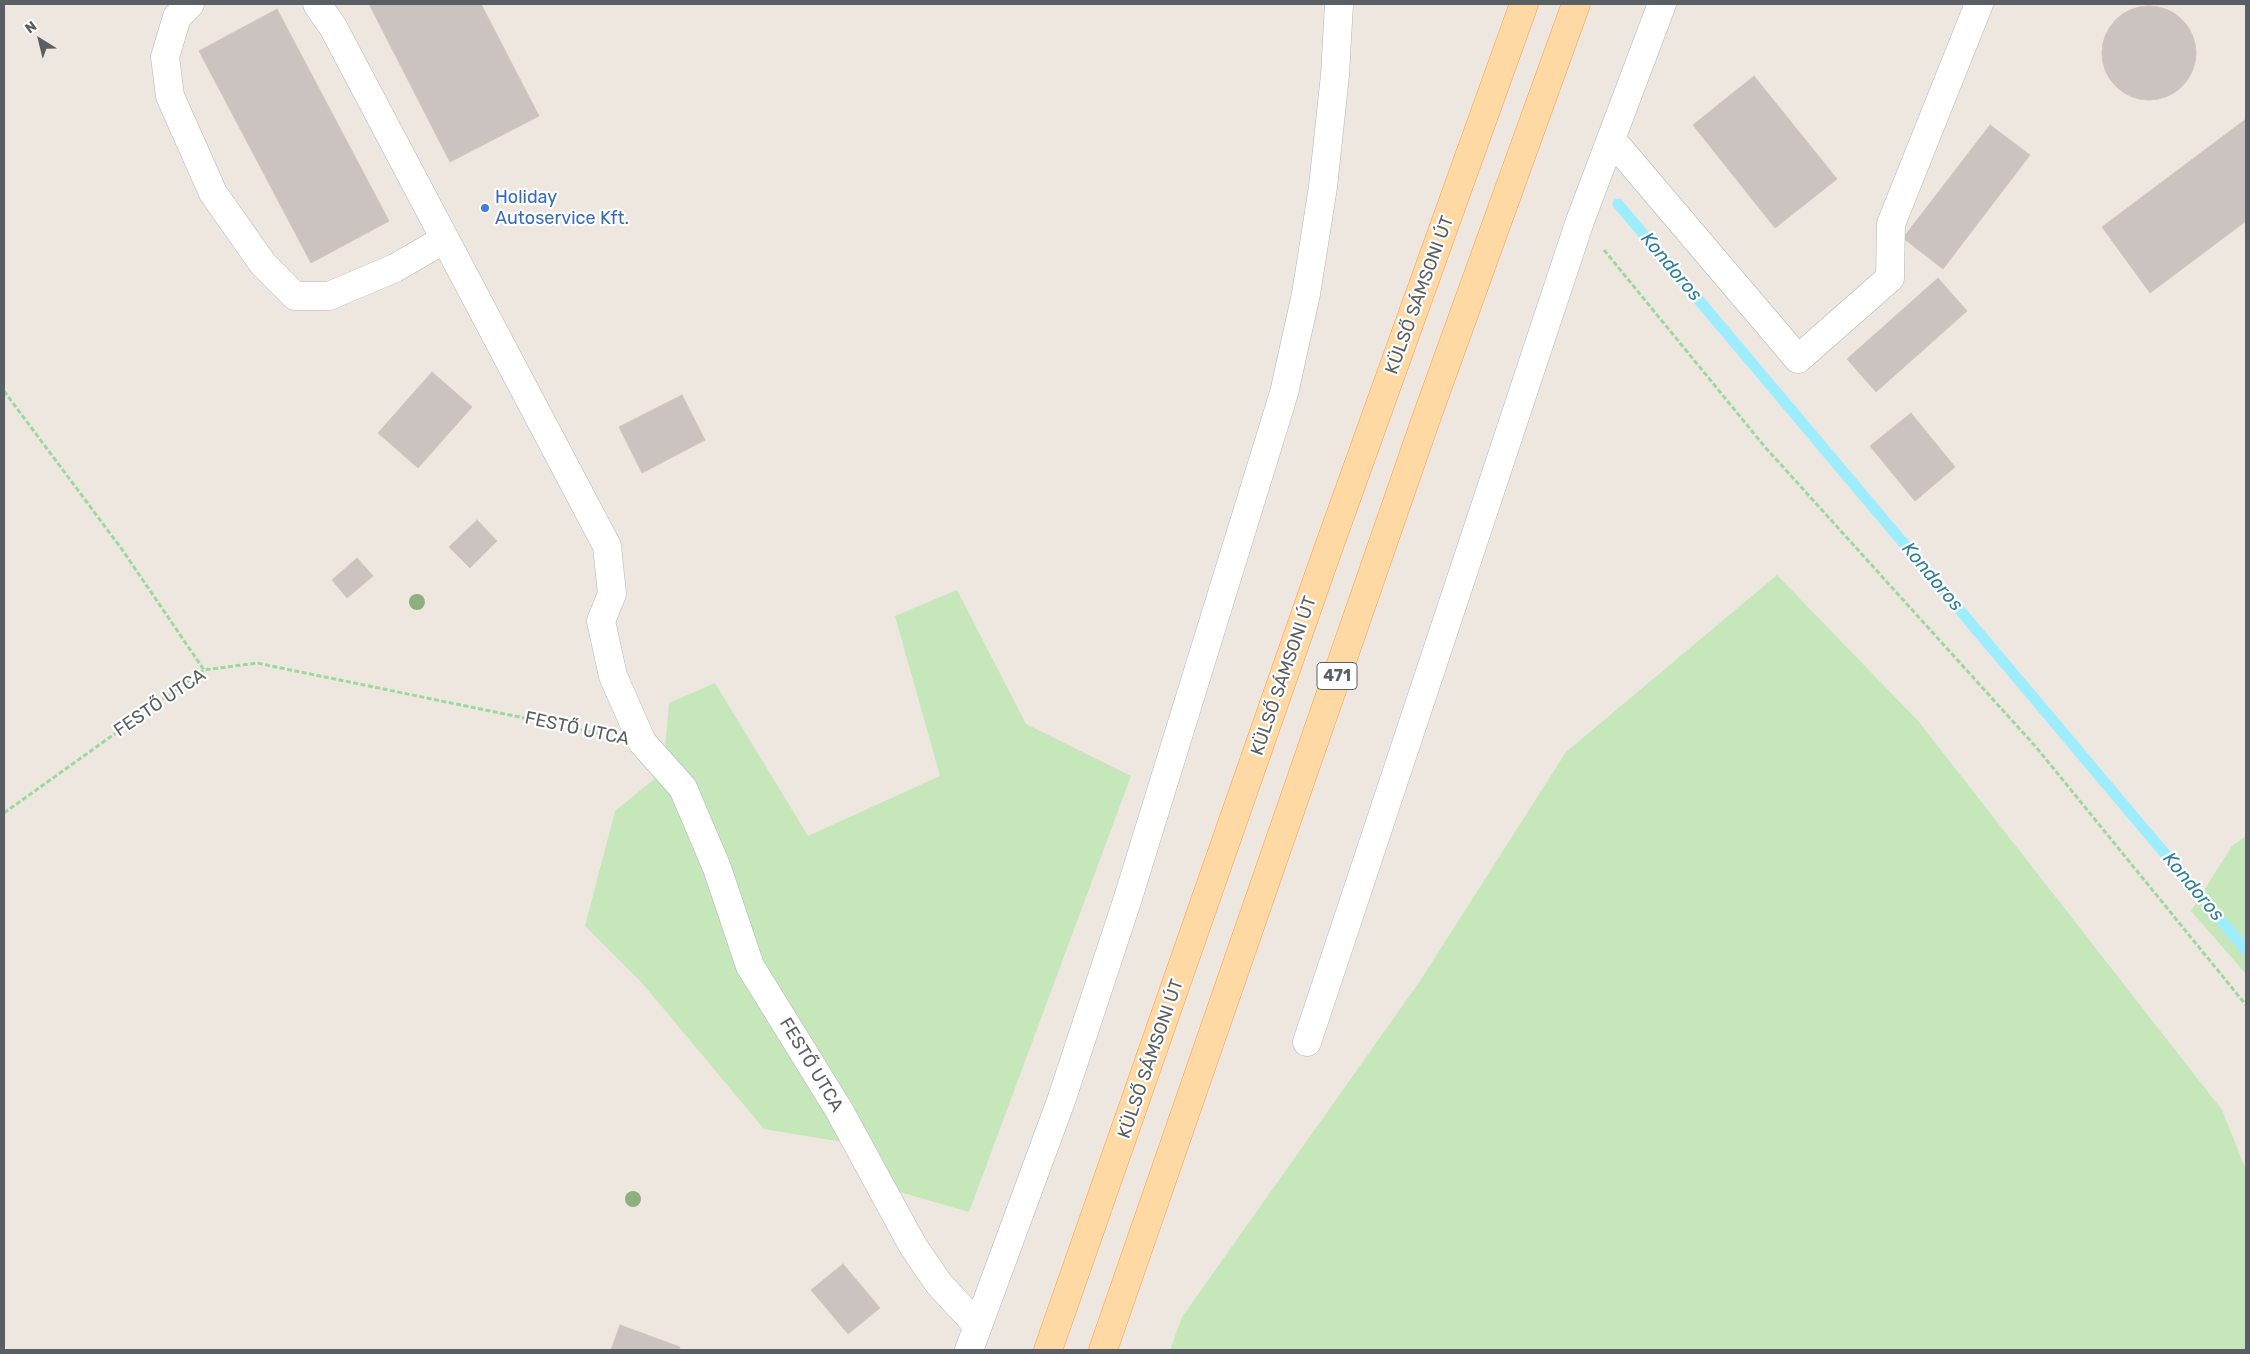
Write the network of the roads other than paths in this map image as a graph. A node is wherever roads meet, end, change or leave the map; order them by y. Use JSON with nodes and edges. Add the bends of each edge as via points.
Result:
{"nodes":[{"id":1,"x":190,"y":4,"type":"edge"},
{"id":2,"x":317,"y":4,"type":"edge"},
{"id":3,"x":1339,"y":4,"type":"edge"},
{"id":4,"x":1507,"y":4,"type":"edge"},
{"id":5,"x":1524,"y":4,"type":"edge"},
{"id":6,"x":1576,"y":4,"type":"edge"},
{"id":7,"x":1662,"y":4,"type":"edge"},
{"id":8,"x":1979,"y":4,"type":"edge"},
{"id":9,"x":1514,"y":31,"type":"junction"},
{"id":10,"x":1612,"y":140,"type":"junction"},
{"id":11,"x":445,"y":239,"type":"junction"},
{"id":12,"x":1307,"y":1042,"type":"dead end"},
{"id":13,"x":973,"y":1338,"type":"edge"},
{"id":14,"x":1048,"y":1350,"type":"edge"},
{"id":15,"x":1103,"y":1350,"type":"edge"}],
"edges":[{"from":1,"to":11,"type":"street","via":[[177,16],[165,57],[170,96],[213,193],[263,264],[295,296],[329,296],[395,268]]},
{"from":2,"to":11,"type":"street","via":[[333,27]]},
{"from":3,"to":13,"type":"street","via":[[1323,187],[1306,294],[1284,393],[1125,907],[1061,1101]]},
{"from":4,"to":9,"type":"street"},
{"from":5,"to":9,"type":"main road","name":"KÜLSŐ SÁMSONI ÚT"},
{"from":6,"to":15,"type":"main road","number":"471","via":[[1426,419]]},
{"from":7,"to":10,"type":"street"},
{"from":8,"to":10,"type":"street","via":[[1892,224],[1890,278],[1798,359]]},
{"from":9,"to":14,"type":"main road","name":"KÜLSŐ SÁMSONI ÚT"},
{"from":10,"to":12,"type":"street","via":[[1580,221]]},
{"from":11,"to":13,"type":"street","name":"FESTŐ UTCA","via":[[607,546],[612,594],[601,621],[613,676],[642,742],[683,788],[717,868],[750,966],[839,1110],[914,1246]]}]}
